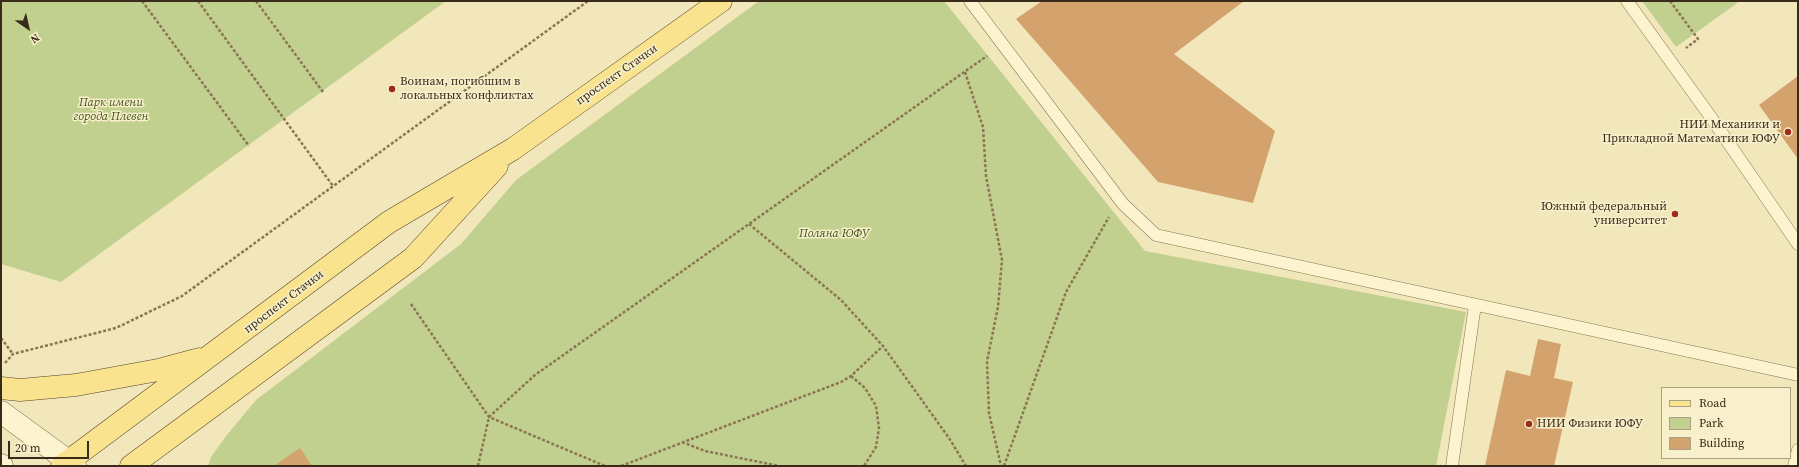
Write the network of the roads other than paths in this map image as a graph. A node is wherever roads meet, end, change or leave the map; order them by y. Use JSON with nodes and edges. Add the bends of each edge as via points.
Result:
{"nodes":[{"id":1,"x":721,"y":1,"type":"edge"},
{"id":2,"x":970,"y":1,"type":"edge"},
{"id":3,"x":1627,"y":1,"type":"edge"},
{"id":4,"x":513,"y":149,"type":"junction"},
{"id":5,"x":1798,"y":244,"type":"edge"},
{"id":6,"x":1475,"y":305,"type":"junction"},
{"id":7,"x":212,"y":356,"type":"junction"},
{"id":8,"x":1798,"y":376,"type":"edge"},
{"id":9,"x":1,"y":388,"type":"edge"},
{"id":10,"x":1,"y":412,"type":"edge"},
{"id":11,"x":1798,"y":450,"type":"edge"},
{"id":12,"x":69,"y":464,"type":"edge"},
{"id":13,"x":131,"y":466,"type":"edge"},
{"id":14,"x":1452,"y":466,"type":"edge"},
{"id":15,"x":1794,"y":466,"type":"edge"}],
"edges":[{"from":1,"to":4,"type":"main road","name":"проспект Стачки"},
{"from":2,"to":6,"type":"lane","via":[[1123,204],[1156,236]]},
{"from":3,"to":5,"type":"lane"},
{"from":4,"to":7,"type":"main road","name":"проспект Стачки","via":[[389,222]]},
{"from":4,"to":13,"type":"main road","name":"проспект Стачки","via":[[414,258]]},
{"from":6,"to":8,"type":"lane"},
{"from":6,"to":14,"type":"lane"},
{"from":7,"to":9,"type":"main road","via":[[158,370],[76,385],[20,390]]},
{"from":7,"to":12,"type":"main road","name":"проспект Стачки"},
{"from":10,"to":12,"type":"main road"},
{"from":11,"to":15,"type":"lane"}]}
